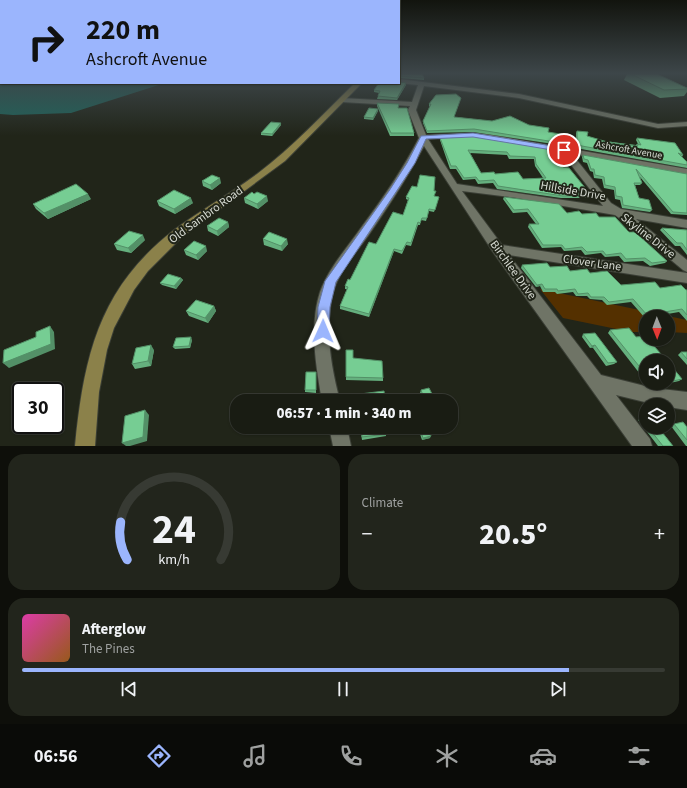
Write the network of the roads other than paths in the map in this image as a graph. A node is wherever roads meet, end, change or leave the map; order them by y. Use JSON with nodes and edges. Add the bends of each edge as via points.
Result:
{"nodes":[{"id":1,"x":347,"y":95,"type":"edge"},
{"id":2,"x":417,"y":95,"type":"edge"},
{"id":3,"x":509,"y":95,"type":"edge"},
{"id":4,"x":342,"y":100,"type":"junction"},
{"id":5,"x":413,"y":104,"type":"junction"},
{"id":6,"x":687,"y":124,"type":"edge"},
{"id":7,"x":424,"y":137,"type":"junction"},
{"id":8,"x":564,"y":150,"type":"junction"},
{"id":9,"x":687,"y":172,"type":"edge"},
{"id":10,"x":455,"y":187,"type":"junction"},
{"id":11,"x":617,"y":212,"type":"junction"},
{"id":12,"x":687,"y":224,"type":"edge"},
{"id":13,"x":497,"y":249,"type":"junction"},
{"id":14,"x":687,"y":266,"type":"edge"},
{"id":15,"x":687,"y":278,"type":"edge"},
{"id":16,"x":598,"y":382,"type":"junction"},
{"id":17,"x":330,"y":394,"type":"edge"},
{"id":18,"x":687,"y":401,"type":"edge"},
{"id":19,"x":339,"y":434,"type":"edge"},
{"id":20,"x":85,"y":446,"type":"edge"},
{"id":21,"x":342,"y":446,"type":"edge"},
{"id":22,"x":643,"y":446,"type":"edge"}],
"edges":[{"from":1,"to":4,"type":"main road","name":"Old Sambro Road"},
{"from":2,"to":5,"type":"street"},
{"from":3,"to":6,"type":"street","via":[[658,126]]},
{"from":4,"to":5,"type":"street"},
{"from":4,"to":20,"type":"main road","name":"Old Sambro Road","via":[[280,160],[174,237],[134,278],[109,319],[93,372]]},
{"from":5,"to":7,"type":"street","name":"Birchlee Drive","via":[[413,114]]},
{"from":7,"to":8,"type":"street","name":"Ashcroft Avenue","via":[[473,135]]},
{"from":7,"to":10,"type":"street","name":"Birchlee Drive"},
{"from":7,"to":17,"type":"street","via":[[386,202],[337,270],[326,294],[324,361]]},
{"from":8,"to":9,"type":"street","name":"Ashcroft Avenue"},
{"from":8,"to":11,"type":"street","name":"Skyline Drive","via":[[607,205]]},
{"from":10,"to":11,"type":"street","name":"Hillside Drive"},
{"from":10,"to":13,"type":"street","name":"Birchlee Drive"},
{"from":11,"to":12,"type":"street","name":"Hillside Drive"},
{"from":11,"to":14,"type":"street","name":"Skyline Drive"},
{"from":13,"to":15,"type":"street","name":"Clover Lane"},
{"from":13,"to":16,"type":"street","name":"Birchlee Drive"},
{"from":16,"to":18,"type":"street","via":[[653,396]]},
{"from":16,"to":22,"type":"street","name":"Birchlee Drive"},
{"from":19,"to":21,"type":"street"}]}
